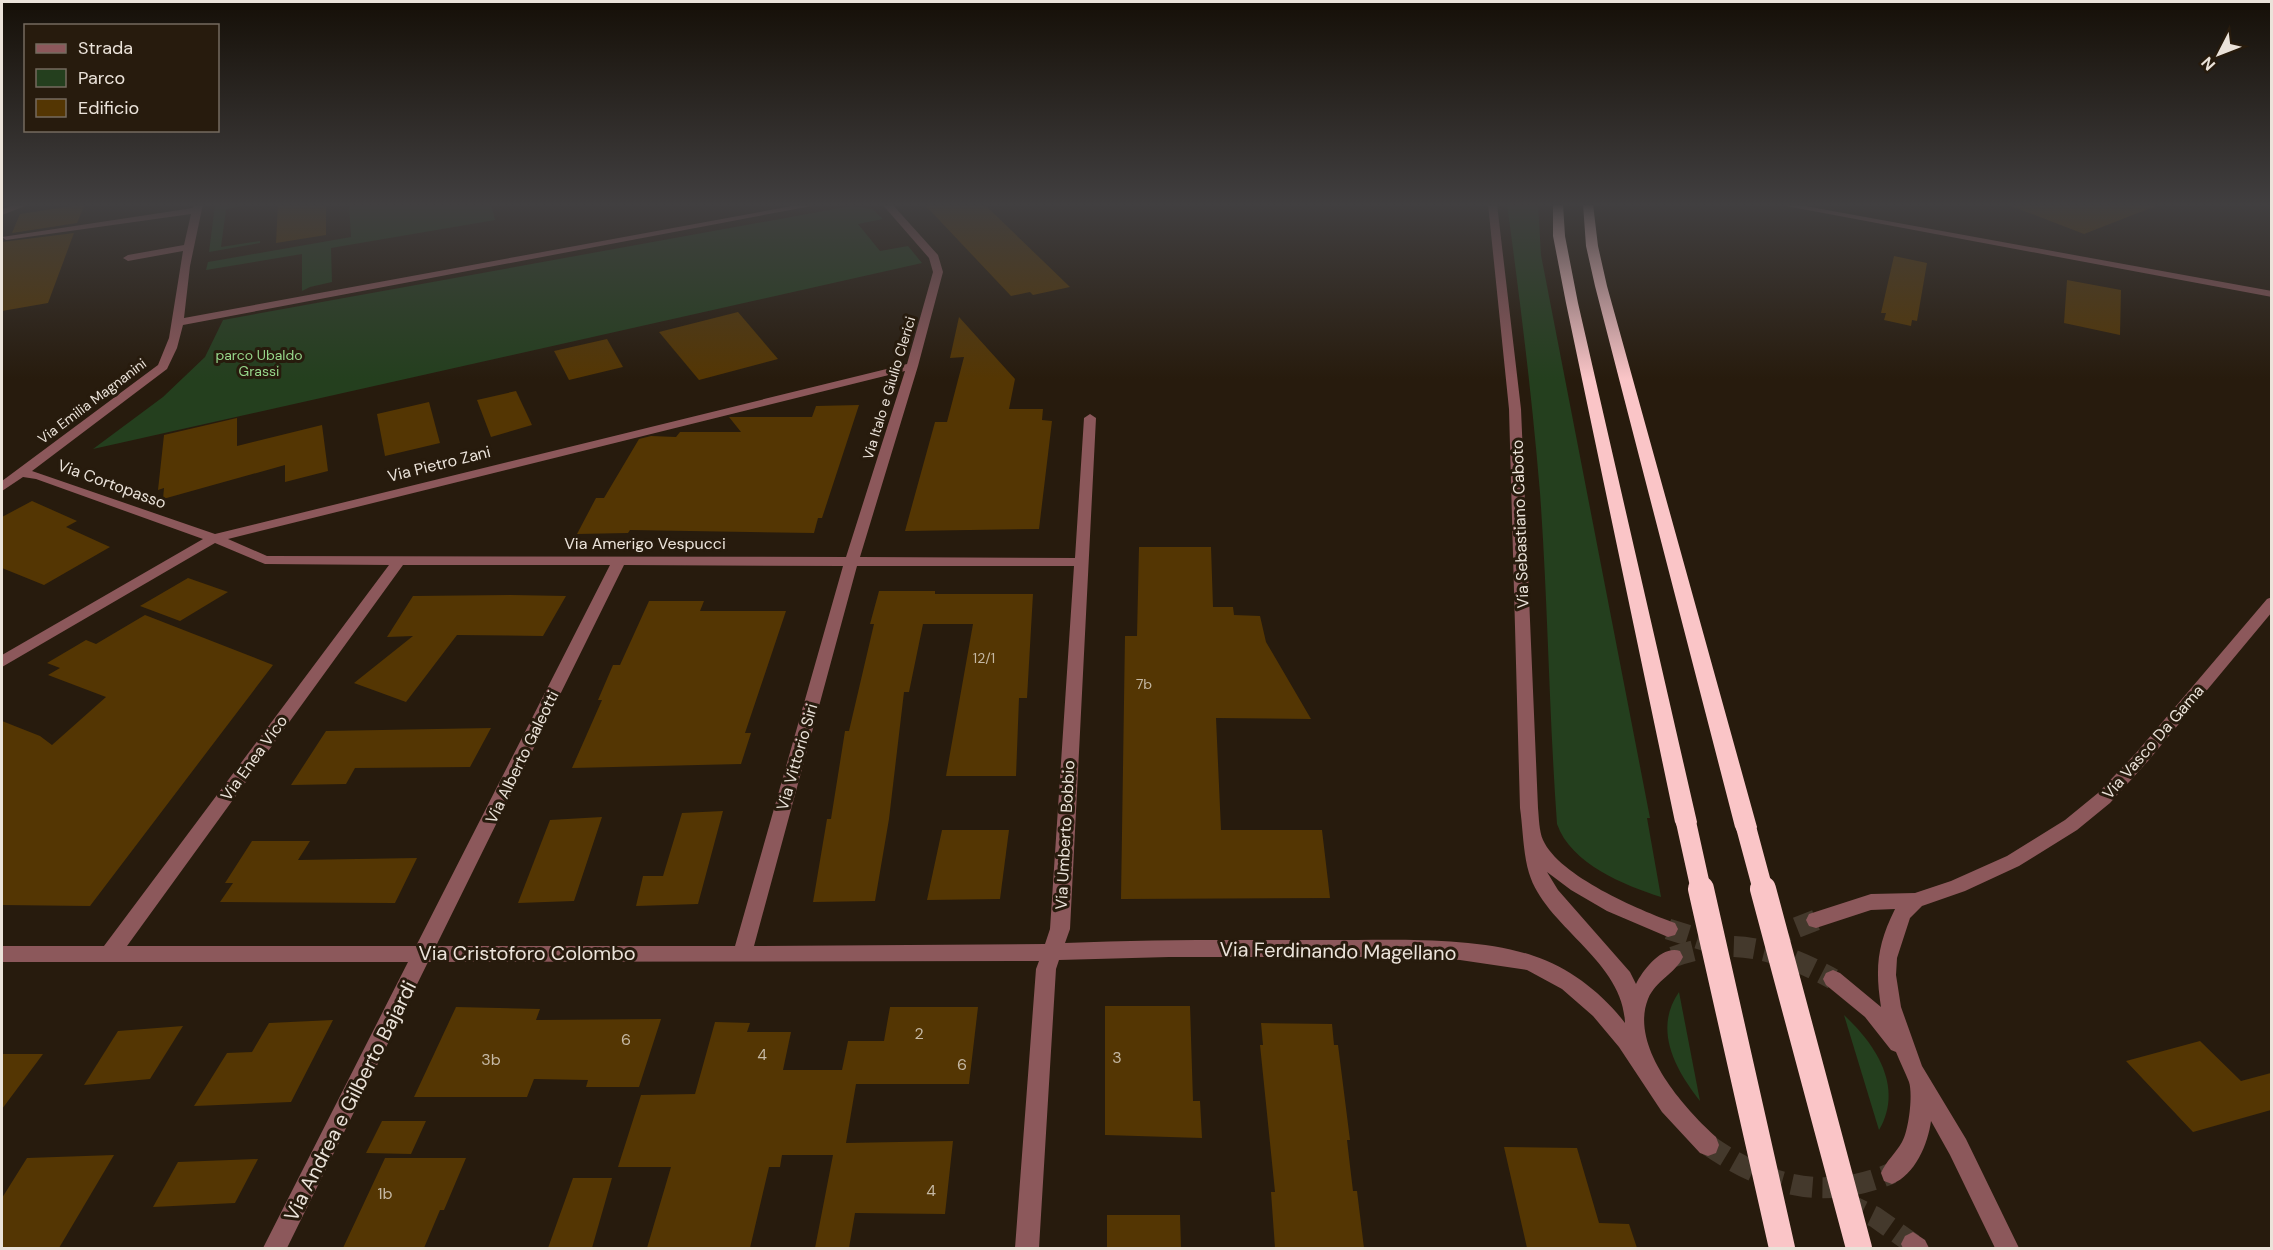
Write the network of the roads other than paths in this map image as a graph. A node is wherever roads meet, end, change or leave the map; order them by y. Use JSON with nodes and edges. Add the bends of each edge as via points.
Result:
{"nodes":[{"id":1,"x":187,"y":262,"type":"edge"},
{"id":2,"x":502,"y":262,"type":"edge"},
{"id":3,"x":935,"y":262,"type":"edge"},
{"id":4,"x":1499,"y":262,"type":"edge"},
{"id":5,"x":1565,"y":262,"type":"edge"},
{"id":6,"x":1596,"y":262,"type":"edge"},
{"id":7,"x":1603,"y":262,"type":"edge"},
{"id":8,"x":2098,"y":262,"type":"edge"},
{"id":9,"x":1601,"y":286,"type":"junction"},
{"id":10,"x":2271,"y":294,"type":"edge"},
{"id":11,"x":180,"y":322,"type":"junction"},
{"id":12,"x":912,"y":366,"type":"junction"},
{"id":13,"x":1090,"y":418,"type":"dead end"},
{"id":14,"x":21,"y":473,"type":"junction"},
{"id":15,"x":2,"y":487,"type":"edge"},
{"id":16,"x":214,"y":538,"type":"junction"},
{"id":17,"x":852,"y":560,"type":"junction"},
{"id":18,"x":620,"y":561,"type":"junction"},
{"id":19,"x":398,"y":562,"type":"junction"},
{"id":20,"x":1082,"y":562,"type":"junction"},
{"id":21,"x":2271,"y":602,"type":"edge"},
{"id":22,"x":2,"y":662,"type":"edge"},
{"id":23,"x":1536,"y":845,"type":"junction"},
{"id":24,"x":1915,"y":901,"type":"junction"},
{"id":25,"x":1816,"y":920,"type":"tunnel mouth"},
{"id":26,"x":1668,"y":929,"type":"tunnel mouth"},
{"id":27,"x":1052,"y":951,"type":"junction"},
{"id":28,"x":110,"y":953,"type":"junction"},
{"id":29,"x":425,"y":953,"type":"junction"},
{"id":30,"x":2,"y":954,"type":"edge"},
{"id":31,"x":742,"y":954,"type":"junction"},
{"id":32,"x":1673,"y":957,"type":"tunnel mouth"},
{"id":33,"x":1833,"y":979,"type":"tunnel mouth"},
{"id":34,"x":1636,"y":1023,"type":"junction"},
{"id":35,"x":1912,"y":1070,"type":"junction"},
{"id":36,"x":1648,"y":1074,"type":"junction"},
{"id":37,"x":1708,"y":1145,"type":"tunnel mouth"},
{"id":38,"x":1892,"y":1173,"type":"tunnel mouth"},
{"id":39,"x":275,"y":1248,"type":"edge"},
{"id":40,"x":1027,"y":1248,"type":"edge"},
{"id":41,"x":1782,"y":1248,"type":"edge"},
{"id":42,"x":1859,"y":1248,"type":"edge"},
{"id":43,"x":2007,"y":1248,"type":"edge"}],
"edges":[{"from":1,"to":11,"type":"street","name":"Via Emilia Magnanini"},
{"from":2,"to":11,"type":"street"},
{"from":3,"to":12,"type":"street","name":"Via Italo e Giulio Clerici","via":[[938,272]]},
{"from":4,"to":23,"type":"street","name":"Via Sebastiano Caboto","via":[[1515,409],[1529,808]]},
{"from":5,"to":41,"type":"highway","bridge":true},
{"from":6,"to":9,"type":"highway"},
{"from":7,"to":9,"type":"highway"},
{"from":8,"to":10,"type":"street"},
{"from":9,"to":42,"type":"highway","bridge":true},
{"from":11,"to":14,"type":"street","name":"Via Emilia Magnanini","via":[[163,367]]},
{"from":12,"to":16,"type":"street","name":"Via Pietro Zani"},
{"from":12,"to":17,"type":"street","name":"Via Italo e Giulio Clerici"},
{"from":13,"to":20,"type":"street","name":"Via Umberto Bobbio"},
{"from":14,"to":15,"type":"street"},
{"from":14,"to":16,"type":"street","name":"Via Cortopasso"},
{"from":16,"to":19,"type":"street","name":"Via Amerigo Vespucci","via":[[265,560]]},
{"from":16,"to":22,"type":"street","name":"Via Pietro Zani"},
{"from":17,"to":18,"type":"street","name":"Via Amerigo Vespucci"},
{"from":17,"to":20,"type":"street","name":"Via Amerigo Vespucci"},
{"from":17,"to":31,"type":"street","name":"Via Vittorio Siri"},
{"from":18,"to":19,"type":"street","name":"Via Amerigo Vespucci"},
{"from":18,"to":29,"type":"street","name":"Via Alberto Galeotti"},
{"from":19,"to":28,"type":"street","name":"Via Enea Vico"},
{"from":20,"to":27,"type":"street","name":"Via Umberto Bobbio","via":[[1060,929]]},
{"from":21,"to":24,"type":"street","name":"Via Vasco Da Gama","via":[[2142,757],[2090,811],[2054,837],[1995,870]]},
{"from":23,"to":26,"type":"street","via":[[1553,865],[1597,897]]},
{"from":23,"to":34,"type":"street","name":"Via Sebastiano Caboto","via":[[1541,880],[1623,978]]},
{"from":24,"to":25,"type":"street","via":[[1870,902]]},
{"from":24,"to":35,"type":"street","via":[[1902,914],[1886,967],[1888,995]]},
{"from":27,"to":31,"type":"street","name":"Via Cristoforo Colombo"},
{"from":27,"to":36,"type":"street","name":"Via Ferdinando Magellano","via":[[1422,948],[1532,964],[1573,986],[1599,1008]]},
{"from":27,"to":40,"type":"street","name":"Via Umberto Bobbio","via":[[1046,969]]},
{"from":28,"to":29,"type":"street","name":"Via Cristoforo Colombo"},
{"from":28,"to":30,"type":"street","name":"Via Cristoforo Colombo"},
{"from":29,"to":31,"type":"street","name":"Via Cristoforo Colombo"},
{"from":29,"to":39,"type":"street","name":"Via Andrea e Gilberto Bajardi"},
{"from":32,"to":34,"type":"street","name":"Via Ferdinando Magellano","via":[[1646,982],[1639,998]]},
{"from":33,"to":35,"type":"street","via":[[1878,1017]]},
{"from":34,"to":36,"type":"street","name":"Via Ferdinando Magellano"},
{"from":35,"to":38,"type":"street","via":[[1921,1110],[1919,1128],[1905,1160]]},
{"from":35,"to":43,"type":"street","via":[[1958,1147]]},
{"from":36,"to":37,"type":"street","name":"Via Ferdinando Magellano","via":[[1675,1113]]}]}
